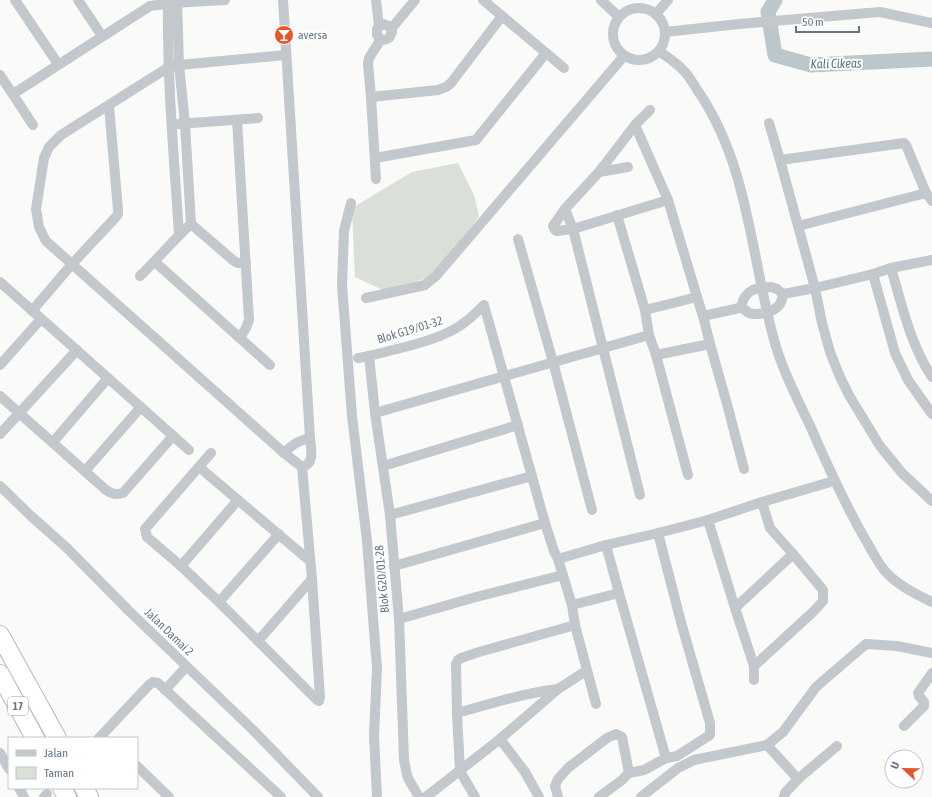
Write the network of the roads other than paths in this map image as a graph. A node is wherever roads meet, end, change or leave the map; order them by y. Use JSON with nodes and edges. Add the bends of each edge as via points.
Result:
{"nodes":[{"id":1,"x":15,"y":0,"type":"edge"},
{"id":2,"x":78,"y":0,"type":"edge"},
{"id":3,"x":225,"y":0,"type":"edge"},
{"id":4,"x":283,"y":0,"type":"edge"},
{"id":5,"x":376,"y":0,"type":"edge"},
{"id":6,"x":415,"y":0,"type":"edge"},
{"id":7,"x":483,"y":0,"type":"edge"},
{"id":8,"x":602,"y":0,"type":"edge"},
{"id":9,"x":668,"y":0,"type":"edge"},
{"id":10,"x":174,"y":2,"type":"edge"},
{"id":11,"x":152,"y":3,"type":"edge"},
{"id":12,"x":656,"y":14,"type":"junction"},
{"id":13,"x":502,"y":16,"type":"junction"},
{"id":14,"x":619,"y":17,"type":"junction"},
{"id":15,"x":932,"y":23,"type":"edge"},
{"id":16,"x":379,"y":26,"type":"junction"},
{"id":17,"x":391,"y":29,"type":"junction"},
{"id":18,"x":665,"y":32,"type":"junction"},
{"id":19,"x":102,"y":36,"type":"junction"},
{"id":20,"x":381,"y":39,"type":"junction"},
{"id":21,"x":659,"y":51,"type":"junction"},
{"id":22,"x":546,"y":53,"type":"junction"},
{"id":23,"x":286,"y":55,"type":"junction"},
{"id":24,"x":624,"y":56,"type":"junction"},
{"id":25,"x":58,"y":64,"type":"junction"},
{"id":26,"x":174,"y":66,"type":"junction"},
{"id":27,"x":564,"y":68,"type":"dead end"},
{"id":28,"x":0,"y":75,"type":"edge"},
{"id":29,"x":13,"y":94,"type":"junction"},
{"id":30,"x":371,"y":97,"type":"junction"},
{"id":31,"x":109,"y":106,"type":"junction"},
{"id":32,"x":650,"y":110,"type":"dead end"},
{"id":33,"x":258,"y":118,"type":"dead end"},
{"id":34,"x":237,"y":120,"type":"junction"},
{"id":35,"x":769,"y":123,"type":"dead end"},
{"id":36,"x":185,"y":124,"type":"junction"},
{"id":37,"x":33,"y":125,"type":"dead end"},
{"id":38,"x":171,"y":125,"type":"junction"},
{"id":39,"x":635,"y":125,"type":"junction"},
{"id":40,"x":375,"y":158,"type":"junction"},
{"id":41,"x":780,"y":160,"type":"junction"},
{"id":42,"x":628,"y":167,"type":"dead end"},
{"id":43,"x":599,"y":172,"type":"junction"},
{"id":44,"x":376,"y":179,"type":"dead end"},
{"id":45,"x":929,"y":197,"type":"edge"},
{"id":46,"x":668,"y":200,"type":"junction"},
{"id":47,"x":351,"y":203,"type":"dead end"},
{"id":48,"x":565,"y":209,"type":"junction"},
{"id":49,"x":617,"y":215,"type":"junction"},
{"id":50,"x":191,"y":224,"type":"junction"},
{"id":51,"x":798,"y":226,"type":"junction"},
{"id":52,"x":574,"y":229,"type":"junction"},
{"id":53,"x":179,"y":234,"type":"junction"},
{"id":54,"x":518,"y":239,"type":"dead end"},
{"id":55,"x":932,"y":260,"type":"edge"},
{"id":56,"x":155,"y":262,"type":"junction"},
{"id":57,"x":246,"y":263,"type":"junction"},
{"id":58,"x":72,"y":264,"type":"junction"},
{"id":59,"x":891,"y":268,"type":"junction"},
{"id":60,"x":873,"y":274,"type":"junction"},
{"id":61,"x":140,"y":276,"type":"dead end"},
{"id":62,"x":2,"y":287,"type":"edge"},
{"id":63,"x":762,"y":288,"type":"junction"},
{"id":64,"x":815,"y":288,"type":"junction"},
{"id":65,"x":783,"y":294,"type":"junction"},
{"id":66,"x":697,"y":297,"type":"junction"},
{"id":67,"x":366,"y":298,"type":"dead end"},
{"id":68,"x":741,"y":307,"type":"junction"},
{"id":69,"x":645,"y":310,"type":"junction"},
{"id":70,"x":32,"y":311,"type":"junction"},
{"id":71,"x":767,"y":312,"type":"junction"},
{"id":72,"x":703,"y":316,"type":"junction"},
{"id":73,"x":41,"y":319,"type":"junction"},
{"id":74,"x":649,"y":335,"type":"junction"},
{"id":75,"x":240,"y":338,"type":"junction"},
{"id":76,"x":710,"y":344,"type":"junction"},
{"id":77,"x":603,"y":348,"type":"junction"},
{"id":78,"x":76,"y":350,"type":"junction"},
{"id":79,"x":656,"y":355,"type":"junction"},
{"id":80,"x":369,"y":356,"type":"junction"},
{"id":81,"x":358,"y":358,"type":"dead end"},
{"id":82,"x":553,"y":362,"type":"junction"},
{"id":83,"x":0,"y":365,"type":"edge"},
{"id":84,"x":270,"y":365,"type":"dead end"},
{"id":85,"x":504,"y":376,"type":"junction"},
{"id":86,"x":932,"y":377,"type":"edge"},
{"id":87,"x":108,"y":378,"type":"junction"},
{"id":88,"x":0,"y":396,"type":"edge"},
{"id":89,"x":141,"y":407,"type":"junction"},
{"id":90,"x":20,"y":413,"type":"junction"},
{"id":91,"x":375,"y":413,"type":"junction"},
{"id":92,"x":932,"y":414,"type":"edge"},
{"id":93,"x":518,"y":425,"type":"junction"},
{"id":94,"x":0,"y":434,"type":"edge"},
{"id":95,"x":173,"y":436,"type":"junction"},
{"id":96,"x":310,"y":438,"type":"junction"},
{"id":97,"x":53,"y":442,"type":"junction"},
{"id":98,"x":189,"y":450,"type":"dead end"},
{"id":99,"x":211,"y":453,"type":"dead end"},
{"id":100,"x":284,"y":453,"type":"junction"},
{"id":101,"x":383,"y":466,"type":"junction"},
{"id":102,"x":199,"y":467,"type":"junction"},
{"id":103,"x":302,"y":467,"type":"junction"},
{"id":104,"x":744,"y":468,"type":"dead end"},
{"id":105,"x":85,"y":471,"type":"junction"},
{"id":106,"x":688,"y":475,"type":"dead end"},
{"id":107,"x":532,"y":476,"type":"junction"},
{"id":108,"x":834,"y":480,"type":"junction"},
{"id":109,"x":0,"y":486,"type":"edge"},
{"id":110,"x":640,"y":495,"type":"dead end"},
{"id":111,"x":238,"y":500,"type":"junction"},
{"id":112,"x":762,"y":502,"type":"junction"},
{"id":113,"x":932,"y":502,"type":"edge"},
{"id":114,"x":592,"y":510,"type":"dead end"},
{"id":115,"x":390,"y":515,"type":"junction"},
{"id":116,"x":708,"y":520,"type":"junction"},
{"id":117,"x":545,"y":523,"type":"junction"},
{"id":118,"x":658,"y":533,"type":"junction"},
{"id":119,"x":279,"y":534,"type":"junction"},
{"id":120,"x":606,"y":545,"type":"junction"},
{"id":121,"x":793,"y":554,"type":"junction"},
{"id":122,"x":558,"y":559,"type":"junction"},
{"id":123,"x":310,"y":561,"type":"junction"},
{"id":124,"x":181,"y":566,"type":"junction"},
{"id":125,"x":394,"y":566,"type":"junction"},
{"id":126,"x":562,"y":575,"type":"junction"},
{"id":127,"x":312,"y":579,"type":"junction"},
{"id":128,"x":619,"y":593,"type":"junction"},
{"id":129,"x":220,"y":602,"type":"junction"},
{"id":130,"x":932,"y":602,"type":"edge"},
{"id":131,"x":572,"y":605,"type":"junction"},
{"id":132,"x":735,"y":608,"type":"junction"},
{"id":133,"x":398,"y":619,"type":"junction"},
{"id":134,"x":575,"y":625,"type":"junction"},
{"id":135,"x":0,"y":635,"type":"edge"},
{"id":136,"x":258,"y":641,"type":"junction"},
{"id":137,"x":932,"y":653,"type":"edge"},
{"id":138,"x":754,"y":666,"type":"junction"},
{"id":139,"x":186,"y":667,"type":"junction"},
{"id":140,"x":586,"y":671,"type":"junction"},
{"id":141,"x":932,"y":673,"type":"edge"},
{"id":142,"x":0,"y":674,"type":"edge"},
{"id":143,"x":754,"y":680,"type":"dead end"},
{"id":144,"x":558,"y":689,"type":"junction"},
{"id":145,"x":165,"y":690,"type":"junction"},
{"id":146,"x":596,"y":704,"type":"dead end"},
{"id":147,"x":457,"y":714,"type":"junction"},
{"id":148,"x":904,"y":726,"type":"dead end"},
{"id":149,"x":34,"y":737,"type":"edge"},
{"id":150,"x":56,"y":737,"type":"edge"},
{"id":151,"x":103,"y":737,"type":"edge"},
{"id":152,"x":500,"y":739,"type":"junction"},
{"id":153,"x":767,"y":745,"type":"junction"},
{"id":154,"x":837,"y":746,"type":"dead end"},
{"id":155,"x":0,"y":753,"type":"edge"},
{"id":156,"x":666,"y":758,"type":"junction"},
{"id":157,"x":138,"y":767,"type":"edge"},
{"id":158,"x":8,"y":768,"type":"edge"},
{"id":159,"x":460,"y":770,"type":"junction"},
{"id":160,"x":629,"y":773,"type":"junction"},
{"id":161,"x":798,"y":779,"type":"junction"},
{"id":162,"x":51,"y":793,"type":"edge"},
{"id":163,"x":643,"y":796,"type":"edge"},
{"id":164,"x":67,"y":797,"type":"edge"},
{"id":165,"x":170,"y":797,"type":"edge"},
{"id":166,"x":281,"y":797,"type":"edge"},
{"id":167,"x":318,"y":797,"type":"edge"},
{"id":168,"x":377,"y":797,"type":"edge"},
{"id":169,"x":419,"y":797,"type":"edge"},
{"id":170,"x":426,"y":797,"type":"edge"},
{"id":171,"x":476,"y":797,"type":"edge"},
{"id":172,"x":539,"y":797,"type":"edge"},
{"id":173,"x":558,"y":797,"type":"edge"},
{"id":174,"x":599,"y":797,"type":"edge"},
{"id":175,"x":784,"y":797,"type":"edge"}],
"edges":[{"from":1,"to":25,"type":"street"},
{"from":2,"to":19,"type":"street"},
{"from":3,"to":10,"type":"street"},
{"from":4,"to":23,"type":"street"},
{"from":5,"to":16,"type":"street"},
{"from":6,"to":17,"type":"street"},
{"from":7,"to":13,"type":"street"},
{"from":8,"to":14,"type":"street"},
{"from":9,"to":12,"type":"street"},
{"from":10,"to":11,"type":"street"},
{"from":10,"to":26,"type":"street"},
{"from":11,"to":19,"type":"street"},
{"from":12,"to":14,"type":"street","via":[[640,8],[632,9]]},
{"from":12,"to":18,"type":"street"},
{"from":13,"to":22,"type":"street"},
{"from":13,"to":30,"type":"street","via":[[446,87]]},
{"from":14,"to":24,"type":"street","via":[[612,35],[616,47]]},
{"from":15,"to":18,"type":"street","via":[[880,12]]},
{"from":16,"to":17,"type":"street","via":[[386,25]]},
{"from":16,"to":20,"type":"street","via":[[376,32]]},
{"from":17,"to":20,"type":"street","via":[[389,38]]},
{"from":18,"to":21,"type":"street","via":[[664,42]]},
{"from":19,"to":25,"type":"street"},
{"from":20,"to":30,"type":"street","via":[[368,61]]},
{"from":21,"to":24,"type":"street","via":[[646,60],[631,60]]},
{"from":21,"to":63,"type":"street","via":[[685,72],[708,106],[722,134],[736,171]]},
{"from":22,"to":27,"type":"street"},
{"from":22,"to":40,"type":"street","via":[[476,140]]},
{"from":23,"to":26,"type":"street"},
{"from":23,"to":96,"type":"street"},
{"from":24,"to":67,"type":"street","via":[[436,276],[424,285]]},
{"from":25,"to":29,"type":"street"},
{"from":26,"to":31,"type":"street"},
{"from":26,"to":36,"type":"street"},
{"from":26,"to":38,"type":"street"},
{"from":28,"to":29,"type":"street"},
{"from":29,"to":37,"type":"street"},
{"from":30,"to":40,"type":"street"},
{"from":31,"to":58,"type":"street","via":[[118,212]]},
{"from":31,"to":58,"type":"street","via":[[61,135],[48,147],[44,158],[36,209],[39,227],[46,241]]},
{"from":32,"to":39,"type":"street"},
{"from":33,"to":34,"type":"street"},
{"from":34,"to":36,"type":"street"},
{"from":34,"to":57,"type":"street"},
{"from":35,"to":41,"type":"street"},
{"from":36,"to":38,"type":"street"},
{"from":36,"to":50,"type":"street"},
{"from":38,"to":53,"type":"street"},
{"from":39,"to":43,"type":"street"},
{"from":39,"to":46,"type":"street"},
{"from":40,"to":44,"type":"street"},
{"from":41,"to":45,"type":"street","via":[[902,143],[906,145]]},
{"from":41,"to":51,"type":"street"},
{"from":42,"to":43,"type":"street"},
{"from":43,"to":48,"type":"street"},
{"from":45,"to":51,"type":"street"},
{"from":46,"to":49,"type":"street"},
{"from":46,"to":66,"type":"street"},
{"from":47,"to":168,"type":"street","via":[[344,231],[342,285],[377,668],[374,736]]},
{"from":48,"to":52,"type":"street"},
{"from":48,"to":52,"type":"street","via":[[553,226],[557,231]]},
{"from":49,"to":52,"type":"street"},
{"from":49,"to":69,"type":"street"},
{"from":50,"to":53,"type":"street"},
{"from":50,"to":57,"type":"street","via":[[234,261]]},
{"from":51,"to":64,"type":"street"},
{"from":52,"to":77,"type":"street"},
{"from":53,"to":56,"type":"street"},
{"from":54,"to":82,"type":"street"},
{"from":55,"to":59,"type":"street"},
{"from":56,"to":61,"type":"street"},
{"from":56,"to":75,"type":"street"},
{"from":57,"to":75,"type":"street","via":[[249,320]]},
{"from":58,"to":70,"type":"street"},
{"from":58,"to":100,"type":"street"},
{"from":59,"to":60,"type":"street"},
{"from":59,"to":86,"type":"street","via":[[914,344]]},
{"from":60,"to":64,"type":"street"},
{"from":60,"to":92,"type":"street","via":[[895,353],[908,380]]},
{"from":62,"to":70,"type":"street"},
{"from":63,"to":65,"type":"street","via":[[771,286]]},
{"from":63,"to":68,"type":"street","via":[[751,290]]},
{"from":63,"to":71,"type":"street"},
{"from":64,"to":65,"type":"street"},
{"from":64,"to":113,"type":"street","via":[[830,352],[850,397],[880,446]]},
{"from":65,"to":71,"type":"street","via":[[776,309]]},
{"from":66,"to":69,"type":"street"},
{"from":66,"to":72,"type":"street"},
{"from":68,"to":71,"type":"street","via":[[749,313]]},
{"from":68,"to":72,"type":"street"},
{"from":69,"to":74,"type":"street"},
{"from":70,"to":73,"type":"street"},
{"from":71,"to":108,"type":"street","via":[[786,374]]},
{"from":72,"to":76,"type":"street"},
{"from":73,"to":78,"type":"street"},
{"from":73,"to":83,"type":"street"},
{"from":74,"to":77,"type":"street"},
{"from":74,"to":79,"type":"street"},
{"from":75,"to":84,"type":"street"},
{"from":76,"to":79,"type":"street"},
{"from":76,"to":104,"type":"street"},
{"from":77,"to":82,"type":"street"},
{"from":77,"to":110,"type":"street"},
{"from":78,"to":87,"type":"street"},
{"from":78,"to":90,"type":"street"},
{"from":79,"to":106,"type":"street"},
{"from":80,"to":81,"type":"street","name":"Blok G19/01-32"},
{"from":80,"to":85,"type":"street","name":"Blok G19/01-32","via":[[448,332],[461,325],[484,305]]},
{"from":80,"to":91,"type":"street","name":"Blok G20/01-28"},
{"from":82,"to":85,"type":"street"},
{"from":82,"to":114,"type":"street"},
{"from":85,"to":91,"type":"street"},
{"from":85,"to":93,"type":"street"},
{"from":87,"to":89,"type":"street"},
{"from":87,"to":97,"type":"street"},
{"from":88,"to":90,"type":"street"},
{"from":89,"to":95,"type":"street"},
{"from":89,"to":105,"type":"street"},
{"from":90,"to":94,"type":"street"},
{"from":90,"to":97,"type":"street"},
{"from":91,"to":101,"type":"street","name":"Blok G20/01-28"},
{"from":93,"to":101,"type":"street"},
{"from":93,"to":107,"type":"street"},
{"from":95,"to":98,"type":"street"},
{"from":95,"to":105,"type":"street","via":[[123,493],[118,495],[106,490]]},
{"from":96,"to":100,"type":"street","via":[[294,444]]},
{"from":96,"to":103,"type":"street","via":[[311,460]]},
{"from":97,"to":105,"type":"street"},
{"from":99,"to":102,"type":"street"},
{"from":100,"to":103,"type":"street"},
{"from":101,"to":115,"type":"street","name":"Blok G20/01-28"},
{"from":102,"to":111,"type":"street"},
{"from":102,"to":124,"type":"street","via":[[145,529],[146,537]]},
{"from":103,"to":123,"type":"street"},
{"from":107,"to":115,"type":"street"},
{"from":107,"to":117,"type":"street"},
{"from":108,"to":112,"type":"street"},
{"from":108,"to":130,"type":"street","via":[[884,570],[899,584]]},
{"from":109,"to":139,"type":"street","name":"Jalan Damai 2","via":[[68,548]]},
{"from":111,"to":119,"type":"street"},
{"from":111,"to":124,"type":"street"},
{"from":112,"to":116,"type":"street"},
{"from":112,"to":121,"type":"street","via":[[770,528]]},
{"from":115,"to":125,"type":"street","name":"Blok G20/01-28"},
{"from":116,"to":118,"type":"street"},
{"from":116,"to":132,"type":"street"},
{"from":117,"to":122,"type":"street"},
{"from":117,"to":125,"type":"street"},
{"from":118,"to":120,"type":"street"},
{"from":118,"to":156,"type":"street","via":[[710,723],[710,735],[677,756]]},
{"from":119,"to":123,"type":"street"},
{"from":119,"to":129,"type":"street"},
{"from":120,"to":122,"type":"street"},
{"from":120,"to":128,"type":"street"},
{"from":121,"to":132,"type":"street"},
{"from":121,"to":138,"type":"street","via":[[823,590],[823,601]]},
{"from":122,"to":126,"type":"street"},
{"from":123,"to":127,"type":"street"},
{"from":124,"to":129,"type":"street"},
{"from":125,"to":133,"type":"street","name":"Blok G20/01-28"},
{"from":126,"to":131,"type":"street"},
{"from":126,"to":133,"type":"street"},
{"from":127,"to":136,"type":"street"},
{"from":127,"to":136,"type":"street","via":[[319,700]]},
{"from":128,"to":131,"type":"street"},
{"from":128,"to":156,"type":"street"},
{"from":129,"to":136,"type":"street"},
{"from":131,"to":134,"type":"street"},
{"from":132,"to":138,"type":"street"},
{"from":133,"to":169,"type":"street","name":"Blok G20/01-28","via":[[404,760],[407,775]]},
{"from":134,"to":140,"type":"street"},
{"from":134,"to":147,"type":"street","via":[[458,660]]},
{"from":135,"to":150,"type":"highway","number":"17"},
{"from":137,"to":153,"type":"street","via":[[897,646],[866,644],[816,687],[783,732]]},
{"from":138,"to":143,"type":"street"},
{"from":139,"to":145,"type":"street"},
{"from":139,"to":167,"type":"street","name":"Jalan Damai 2","via":[[253,730]]},
{"from":140,"to":144,"type":"street"},
{"from":140,"to":146,"type":"street"},
{"from":141,"to":148,"type":"street","via":[[918,693],[924,706]]},
{"from":142,"to":149,"type":"highway","number":"17"},
{"from":144,"to":147,"type":"street","via":[[509,698]]},
{"from":144,"to":152,"type":"street"},
{"from":145,"to":151,"type":"street","via":[[158,683],[153,682],[149,685]]},
{"from":145,"to":166,"type":"street"},
{"from":147,"to":159,"type":"street"},
{"from":152,"to":159,"type":"street"},
{"from":152,"to":172,"type":"street","via":[[525,772]]},
{"from":153,"to":161,"type":"street"},
{"from":153,"to":163,"type":"street","via":[[694,760],[678,768]]},
{"from":154,"to":161,"type":"street"},
{"from":155,"to":158,"type":"street"},
{"from":156,"to":160,"type":"street","via":[[644,770]]},
{"from":157,"to":165,"type":"street"},
{"from":159,"to":170,"type":"street"},
{"from":159,"to":171,"type":"street"},
{"from":160,"to":173,"type":"street","via":[[622,737],[616,734],[568,768],[555,786]]},
{"from":160,"to":174,"type":"street"},
{"from":161,"to":175,"type":"street"},
{"from":162,"to":164,"type":"highway"}]}
